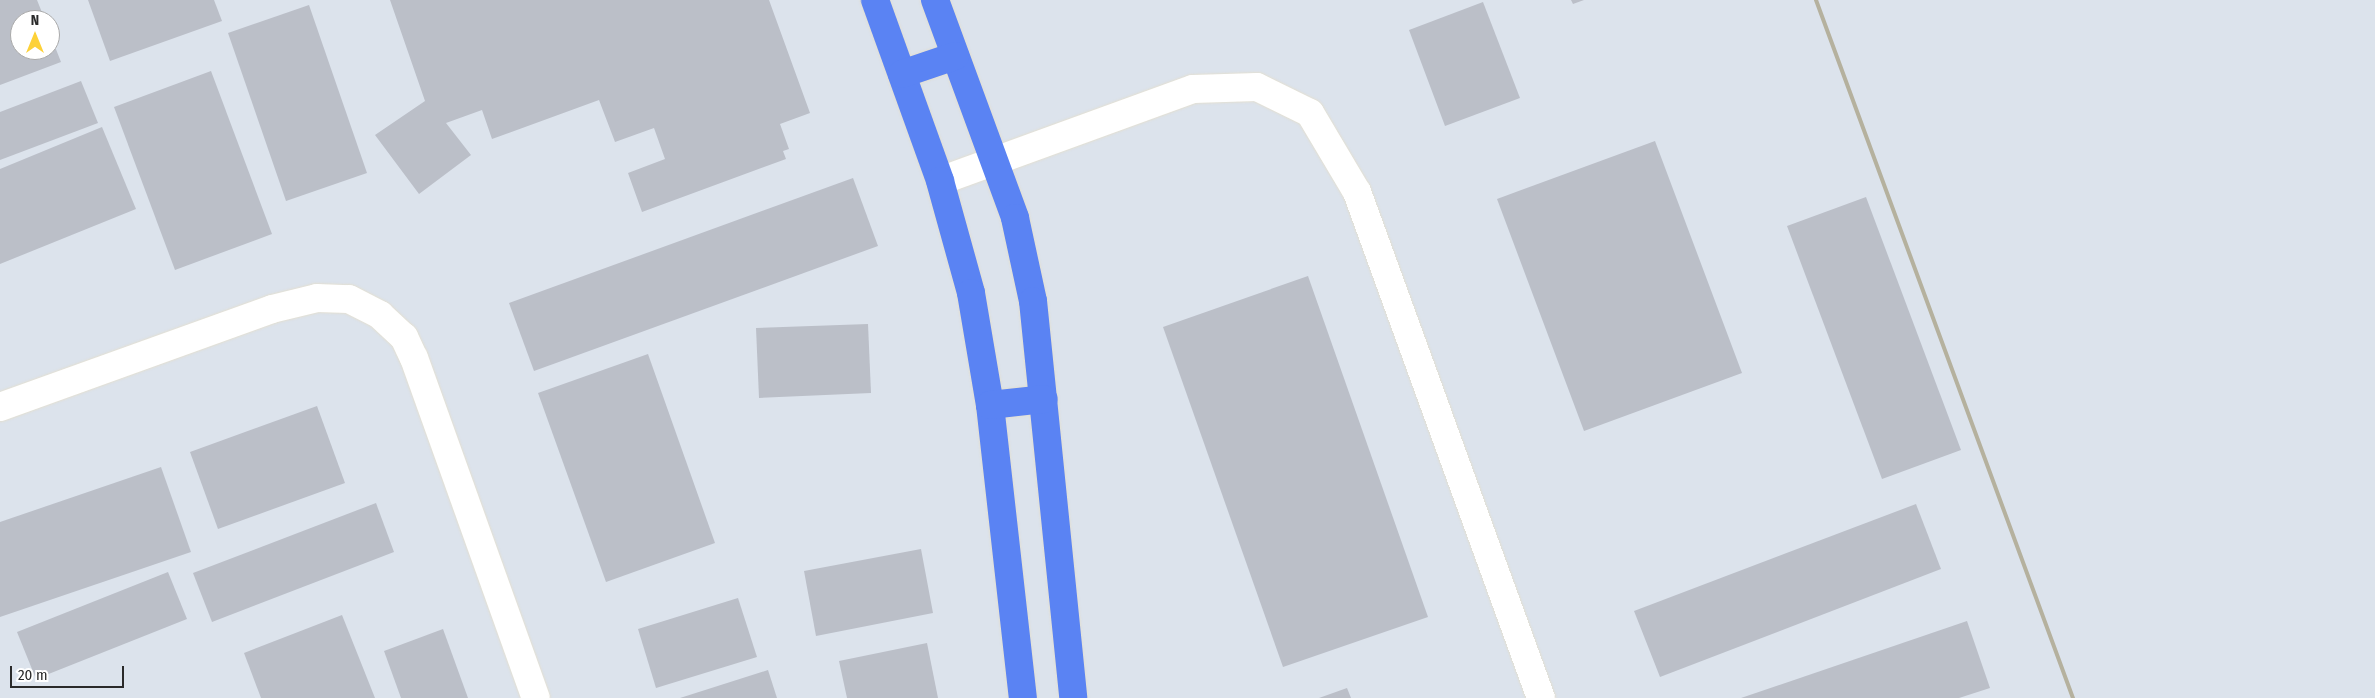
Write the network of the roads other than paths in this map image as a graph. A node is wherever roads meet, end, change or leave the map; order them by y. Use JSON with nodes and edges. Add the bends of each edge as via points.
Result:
{"nodes":[{"id":1,"x":875,"y":0,"type":"edge"},
{"id":2,"x":934,"y":0,"type":"edge"},
{"id":3,"x":955,"y":56,"type":"junction"},
{"id":4,"x":902,"y":74,"type":"junction"},
{"id":5,"x":995,"y":162,"type":"junction"},
{"id":6,"x":940,"y":180,"type":"junction"},
{"id":7,"x":1044,"y":400,"type":"junction"},
{"id":8,"x":990,"y":405,"type":"junction"},
{"id":9,"x":0,"y":407,"type":"edge"},
{"id":10,"x":536,"y":698,"type":"edge"},
{"id":11,"x":1023,"y":698,"type":"edge"},
{"id":12,"x":1073,"y":698,"type":"edge"},
{"id":13,"x":1541,"y":698,"type":"edge"}],
"edges":[{"from":1,"to":4,"type":"main road"},
{"from":2,"to":3,"type":"main road"},
{"from":3,"to":4,"type":"main road"},
{"from":3,"to":5,"type":"main road"},
{"from":4,"to":6,"type":"main road"},
{"from":5,"to":6,"type":"lane"},
{"from":5,"to":7,"type":"main road","via":[[1015,218],[1033,301]]},
{"from":5,"to":13,"type":"lane","via":[[1193,89],[1257,87],[1310,113],[1357,192]]},
{"from":6,"to":8,"type":"main road","via":[[971,292]]},
{"from":7,"to":8,"type":"main road"},
{"from":7,"to":12,"type":"main road"},
{"from":8,"to":11,"type":"main road"},
{"from":9,"to":10,"type":"lane","via":[[272,309],[316,298],[349,299],[380,314],[404,337],[414,358]]}]}
